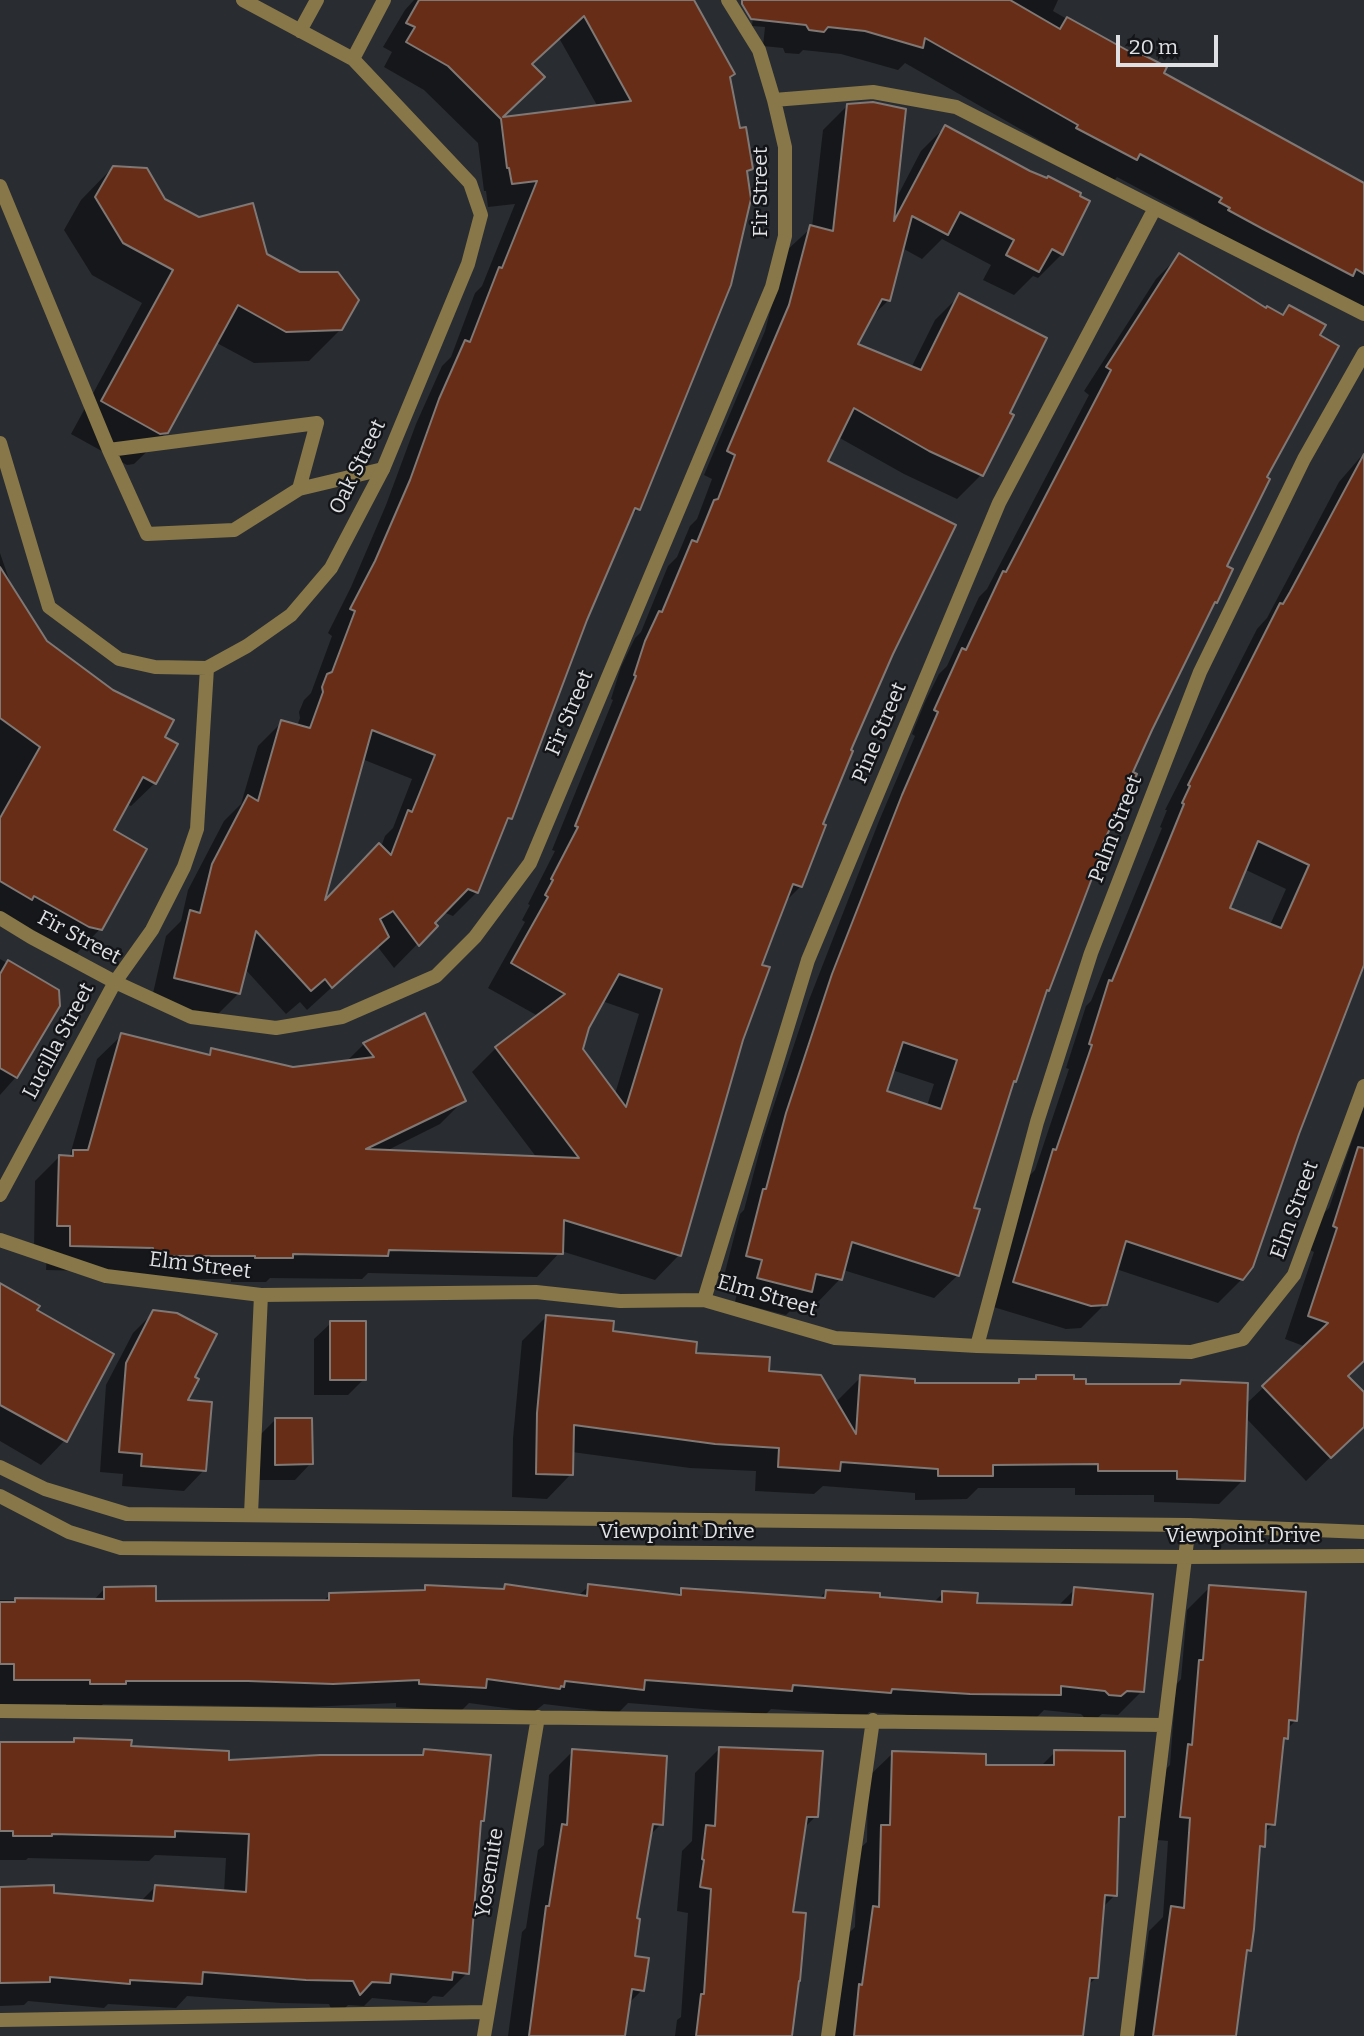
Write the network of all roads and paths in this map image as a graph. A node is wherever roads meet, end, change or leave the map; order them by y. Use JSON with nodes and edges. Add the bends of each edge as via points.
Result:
{"nodes":[{"id":1,"x":243,"y":0,"type":"edge"},
{"id":2,"x":317,"y":0,"type":"edge"},
{"id":3,"x":384,"y":0,"type":"edge"},
{"id":4,"x":728,"y":0,"type":"edge"},
{"id":5,"x":300,"y":31,"type":"junction"},
{"id":6,"x":352,"y":60,"type":"junction"},
{"id":7,"x":774,"y":100,"type":"junction"},
{"id":8,"x":0,"y":186,"type":"edge"},
{"id":9,"x":1155,"y":208,"type":"junction"},
{"id":10,"x":1364,"y":314,"type":"edge"},
{"id":11,"x":1364,"y":354,"type":"edge"},
{"id":12,"x":0,"y":443,"type":"edge"},
{"id":13,"x":109,"y":450,"type":"junction"},
{"id":14,"x":383,"y":469,"type":"junction"},
{"id":15,"x":299,"y":489,"type":"junction"},
{"id":16,"x":207,"y":668,"type":"junction"},
{"id":17,"x":0,"y":918,"type":"edge"},
{"id":18,"x":115,"y":982,"type":"junction"},
{"id":19,"x":1364,"y":1086,"type":"edge"},
{"id":20,"x":0,"y":1195,"type":"edge"},
{"id":21,"x":0,"y":1240,"type":"edge"},
{"id":22,"x":261,"y":1295,"type":"junction"},
{"id":23,"x":704,"y":1300,"type":"junction"},
{"id":24,"x":976,"y":1346,"type":"junction"},
{"id":25,"x":0,"y":1467,"type":"edge"},
{"id":26,"x":0,"y":1496,"type":"edge"},
{"id":27,"x":251,"y":1514,"type":"junction"},
{"id":28,"x":1189,"y":1525,"type":"junction"},
{"id":29,"x":1364,"y":1532,"type":"edge"},
{"id":30,"x":1364,"y":1556,"type":"edge"},
{"id":31,"x":1185,"y":1557,"type":"junction"},
{"id":32,"x":0,"y":1711,"type":"edge"},
{"id":33,"x":538,"y":1717,"type":"junction"},
{"id":34,"x":873,"y":1720,"type":"junction"},
{"id":35,"x":1163,"y":1725,"type":"junction"},
{"id":36,"x":487,"y":2012,"type":"junction"},
{"id":37,"x":0,"y":2020,"type":"edge"},
{"id":38,"x":484,"y":2036,"type":"edge"},
{"id":39,"x":828,"y":2036,"type":"edge"},
{"id":40,"x":1128,"y":2036,"type":"edge"}],
"edges":[{"from":1,"to":5,"type":"street","name":"Oak Street"},
{"from":2,"to":5,"type":"street"},
{"from":3,"to":6,"type":"street"},
{"from":4,"to":7,"type":"street","name":"Fir Street","via":[[759,50]]},
{"from":5,"to":6,"type":"street","name":"Oak Street"},
{"from":6,"to":14,"type":"street","name":"Oak Street","via":[[470,183],[481,215],[468,264]]},
{"from":7,"to":9,"type":"street","via":[[873,92],[956,107]]},
{"from":7,"to":18,"type":"street","name":"Fir Street","via":[[785,147],[785,236],[772,287],[530,863],[491,916],[436,976],[342,1017],[276,1028],[191,1017]]},
{"from":8,"to":13,"type":"street"},
{"from":9,"to":10,"type":"street"},
{"from":9,"to":23,"type":"street","name":"Pine Street","via":[[999,503],[808,960]]},
{"from":11,"to":24,"type":"street","name":"Palm Street","via":[[1304,460],[1200,672],[1091,953],[1037,1122]]},
{"from":12,"to":16,"type":"street","name":"Oak Street","via":[[49,607],[119,659],[155,667]]},
{"from":13,"to":15,"type":"street","via":[[147,534],[234,530]]},
{"from":13,"to":15,"type":"street","via":[[317,423]]},
{"from":14,"to":15,"type":"street"},
{"from":14,"to":16,"type":"street","name":"Oak Street","via":[[331,568],[291,615]]},
{"from":16,"to":18,"type":"street","name":"Lucilla Street","via":[[197,829],[184,867],[152,930]]},
{"from":17,"to":18,"type":"street","name":"Fir Street"},
{"from":18,"to":20,"type":"street","name":"Lucilla Street"},
{"from":19,"to":24,"type":"street","name":"Elm Street","via":[[1294,1275],[1243,1339],[1191,1352]]},
{"from":21,"to":22,"type":"street","name":"Elm Street","via":[[106,1276]]},
{"from":22,"to":23,"type":"street","name":"Elm Street","via":[[536,1292],[620,1301]]},
{"from":22,"to":27,"type":"street"},
{"from":23,"to":24,"type":"street","name":"Elm Street","via":[[835,1338]]},
{"from":25,"to":27,"type":"street","name":"Viewpoint Drive","via":[[45,1489],[127,1514]]},
{"from":26,"to":31,"type":"street","name":"Viewpoint Drive","via":[[69,1532],[121,1548]]},
{"from":27,"to":28,"type":"street","name":"Viewpoint Drive"},
{"from":28,"to":29,"type":"street","name":"Viewpoint Drive"},
{"from":28,"to":31,"type":"street"},
{"from":30,"to":31,"type":"street","name":"Viewpoint Drive"},
{"from":31,"to":35,"type":"street"},
{"from":32,"to":33,"type":"street"},
{"from":33,"to":34,"type":"street"},
{"from":33,"to":36,"type":"street","name":"Yosemite"},
{"from":34,"to":35,"type":"street"},
{"from":34,"to":39,"type":"street"},
{"from":35,"to":40,"type":"street"},
{"from":36,"to":37,"type":"street"},
{"from":36,"to":38,"type":"street","name":"Yosemite"}]}
